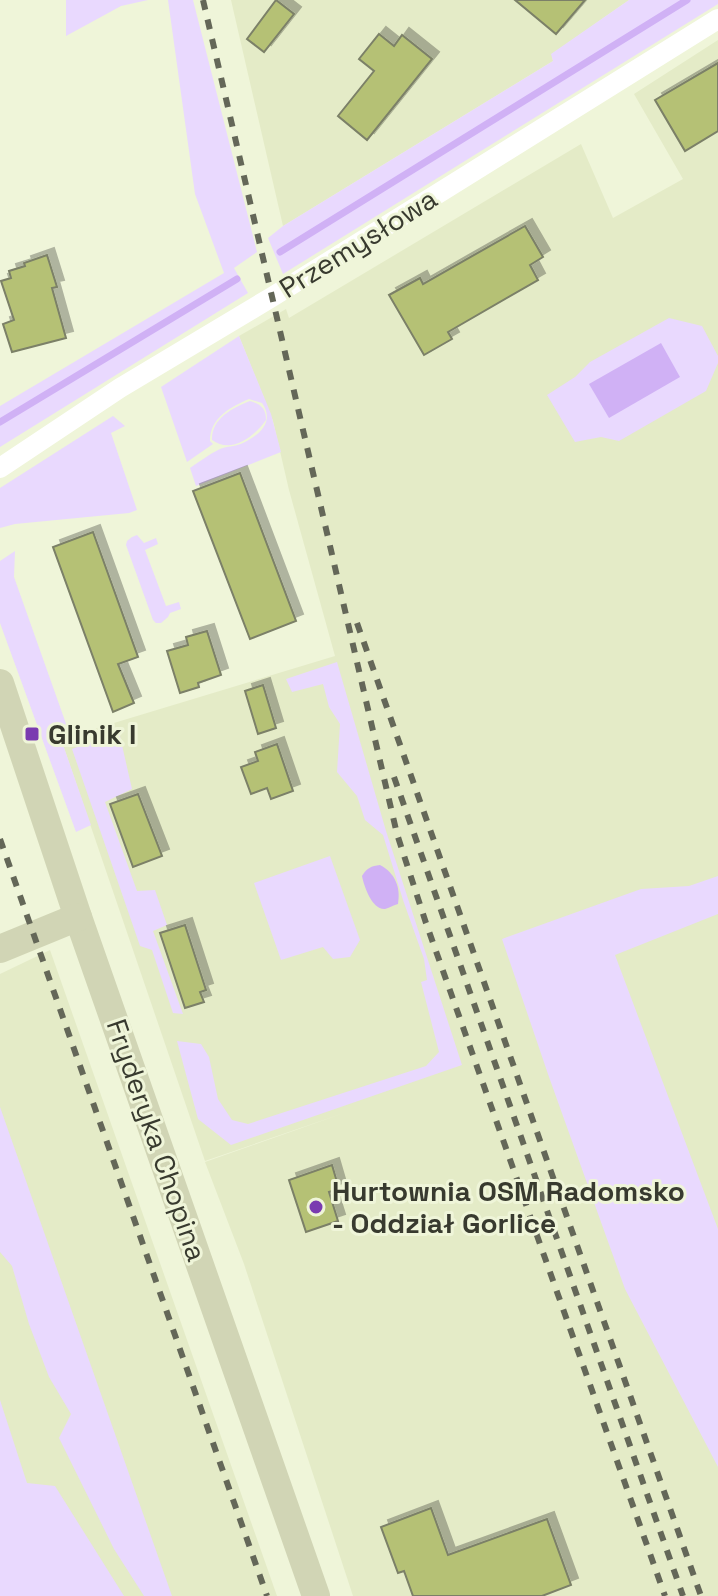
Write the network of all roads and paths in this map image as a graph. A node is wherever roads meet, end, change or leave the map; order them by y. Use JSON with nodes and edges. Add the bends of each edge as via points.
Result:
{"nodes":[{"id":1,"x":718,"y":19,"type":"edge"},
{"id":2,"x":0,"y":468,"type":"edge"},
{"id":3,"x":0,"y":683,"type":"edge"},
{"id":4,"x":78,"y":917,"type":"junction"},
{"id":5,"x":0,"y":949,"type":"edge"},
{"id":6,"x":316,"y":1596,"type":"edge"}],
"edges":[{"from":1,"to":2,"type":"street","name":"Przemysłowa","via":[[120,388]]},
{"from":3,"to":4,"type":"street","name":"Fryderyka Chopina"},
{"from":4,"to":5,"type":"street"},
{"from":4,"to":6,"type":"street","name":"Fryderyka Chopina"}]}
